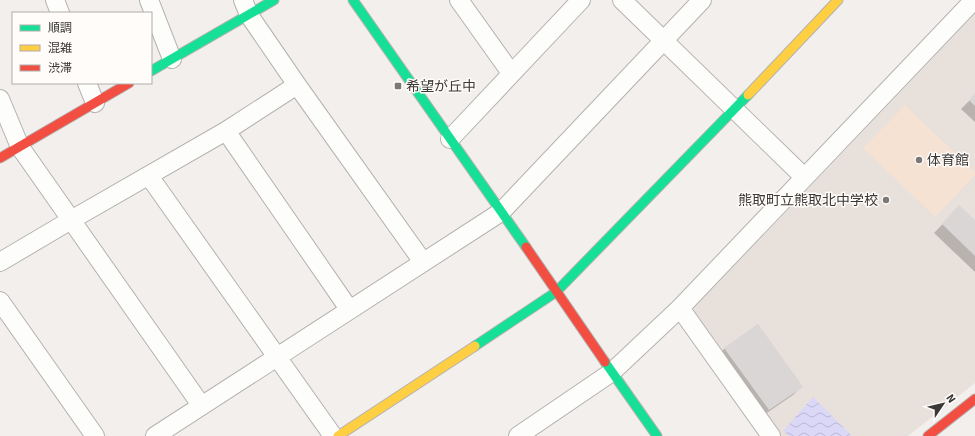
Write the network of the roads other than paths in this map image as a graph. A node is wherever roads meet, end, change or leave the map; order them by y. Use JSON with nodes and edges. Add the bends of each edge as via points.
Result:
{"nodes":[{"id":1,"x":55,"y":0,"type":"edge"},
{"id":2,"x":149,"y":0,"type":"edge"},
{"id":3,"x":274,"y":0,"type":"edge"},
{"id":4,"x":353,"y":0,"type":"edge"},
{"id":5,"x":459,"y":0,"type":"edge"},
{"id":6,"x":581,"y":0,"type":"edge"},
{"id":7,"x":622,"y":0,"type":"edge"},
{"id":8,"x":702,"y":0,"type":"edge"},
{"id":9,"x":838,"y":0,"type":"edge"},
{"id":10,"x":974,"y":0,"type":"edge"},
{"id":11,"x":246,"y":7,"type":"edge"},
{"id":12,"x":60,"y":12,"type":"edge"},
{"id":13,"x":664,"y":40,"type":"junction"},
{"id":14,"x":172,"y":59,"type":"junction"},
{"id":15,"x":152,"y":70,"type":"edge"},
{"id":16,"x":511,"y":73,"type":"junction"},
{"id":17,"x":87,"y":84,"type":"edge"},
{"id":18,"x":127,"y":84,"type":"edge"},
{"id":19,"x":297,"y":84,"type":"junction"},
{"id":20,"x":0,"y":99,"type":"edge"},
{"id":21,"x":95,"y":102,"type":"junction"},
{"id":22,"x":735,"y":109,"type":"junction"},
{"id":23,"x":226,"y":131,"type":"junction"},
{"id":24,"x":450,"y":139,"type":"junction"},
{"id":25,"x":20,"y":147,"type":"junction"},
{"id":26,"x":0,"y":158,"type":"edge"},
{"id":27,"x":149,"y":176,"type":"junction"},
{"id":28,"x":804,"y":177,"type":"junction"},
{"id":29,"x":501,"y":212,"type":"junction"},
{"id":30,"x":71,"y":220,"type":"junction"},
{"id":31,"x":0,"y":262,"type":"edge"},
{"id":32,"x":423,"y":262,"type":"junction"},
{"id":33,"x":556,"y":292,"type":"junction"},
{"id":34,"x":0,"y":301,"type":"edge"},
{"id":35,"x":680,"y":308,"type":"junction"},
{"id":36,"x":349,"y":309,"type":"junction"},
{"id":37,"x":277,"y":358,"type":"junction"},
{"id":38,"x":612,"y":372,"type":"junction"},
{"id":39,"x":975,"y":399,"type":"edge"},
{"id":40,"x":201,"y":405,"type":"junction"},
{"id":41,"x":541,"y":430,"type":"edge"},
{"id":42,"x":95,"y":436,"type":"edge"},
{"id":43,"x":155,"y":436,"type":"edge"},
{"id":44,"x":333,"y":436,"type":"edge"},
{"id":45,"x":338,"y":436,"type":"edge"},
{"id":46,"x":518,"y":436,"type":"edge"},
{"id":47,"x":657,"y":436,"type":"edge"},
{"id":48,"x":771,"y":436,"type":"edge"},
{"id":49,"x":928,"y":436,"type":"edge"}],
"edges":[{"from":1,"to":12,"type":"street"},
{"from":2,"to":14,"type":"street"},
{"from":3,"to":11,"type":"street"},
{"from":4,"to":24,"type":"street"},
{"from":5,"to":16,"type":"street"},
{"from":6,"to":16,"type":"street"},
{"from":7,"to":13,"type":"street"},
{"from":8,"to":13,"type":"street"},
{"from":9,"to":22,"type":"street"},
{"from":10,"to":28,"type":"street"},
{"from":11,"to":14,"type":"street"},
{"from":11,"to":19,"type":"street"},
{"from":13,"to":22,"type":"street"},
{"from":13,"to":29,"type":"street"},
{"from":14,"to":15,"type":"street"},
{"from":16,"to":24,"type":"street"},
{"from":17,"to":21,"type":"street"},
{"from":18,"to":21,"type":"street"},
{"from":19,"to":23,"type":"street"},
{"from":19,"to":32,"type":"street"},
{"from":20,"to":25,"type":"street"},
{"from":21,"to":25,"type":"street"},
{"from":22,"to":28,"type":"street"},
{"from":22,"to":33,"type":"street"},
{"from":23,"to":27,"type":"street"},
{"from":23,"to":36,"type":"street"},
{"from":24,"to":29,"type":"street"},
{"from":25,"to":26,"type":"street"},
{"from":25,"to":30,"type":"street"},
{"from":27,"to":30,"type":"street"},
{"from":27,"to":37,"type":"street"},
{"from":28,"to":35,"type":"street"},
{"from":29,"to":32,"type":"street"},
{"from":29,"to":33,"type":"street"},
{"from":30,"to":31,"type":"street"},
{"from":30,"to":40,"type":"street"},
{"from":32,"to":36,"type":"street"},
{"from":33,"to":38,"type":"street"},
{"from":33,"to":45,"type":"street"},
{"from":34,"to":42,"type":"street"},
{"from":35,"to":38,"type":"street"},
{"from":35,"to":48,"type":"street"},
{"from":36,"to":37,"type":"street"},
{"from":37,"to":40,"type":"street"},
{"from":37,"to":44,"type":"street"},
{"from":38,"to":41,"type":"street"},
{"from":38,"to":47,"type":"street"},
{"from":39,"to":49,"type":"street"},
{"from":40,"to":43,"type":"street"},
{"from":41,"to":46,"type":"street"}]}
